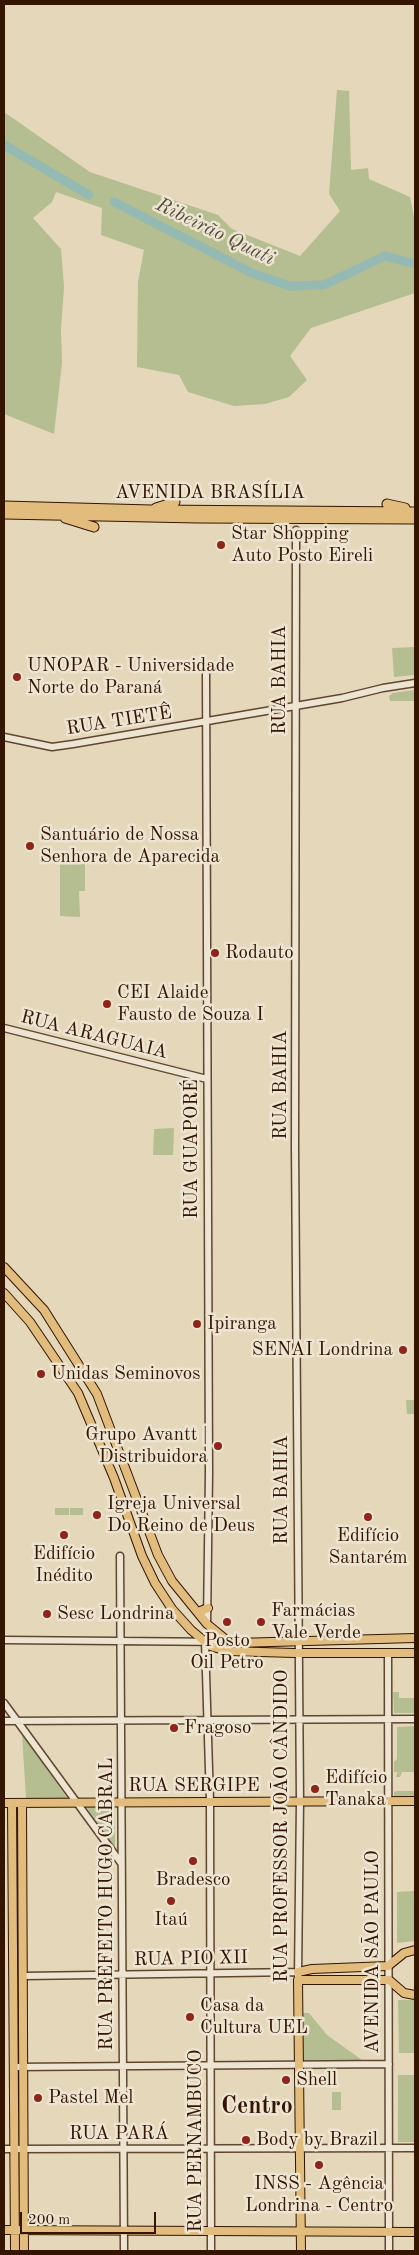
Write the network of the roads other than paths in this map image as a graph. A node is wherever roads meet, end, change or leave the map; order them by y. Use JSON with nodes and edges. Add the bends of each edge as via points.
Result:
{"nodes":[{"id":1,"x":4,"y":502,"type":"edge"},
{"id":2,"x":175,"y":502,"type":"dead end"},
{"id":3,"x":388,"y":504,"type":"dead end"},
{"id":4,"x":4,"y":506,"type":"edge"},
{"id":5,"x":28,"y":506,"type":"junction"},
{"id":6,"x":151,"y":510,"type":"junction"},
{"id":7,"x":415,"y":511,"type":"edge"},
{"id":8,"x":4,"y":514,"type":"edge"},
{"id":9,"x":53,"y":515,"type":"junction"},
{"id":10,"x":415,"y":519,"type":"edge"},
{"id":11,"x":94,"y":527,"type":"dead end"},
{"id":12,"x":296,"y":530,"type":"dead end"},
{"id":13,"x":206,"y":674,"type":"dead end"},
{"id":14,"x":415,"y":683,"type":"edge"},
{"id":15,"x":295,"y":706,"type":"junction"},
{"id":16,"x":206,"y":722,"type":"junction"},
{"id":17,"x":4,"y":737,"type":"edge"},
{"id":18,"x":4,"y":1028,"type":"edge"},
{"id":19,"x":207,"y":1079,"type":"junction"},
{"id":20,"x":4,"y":1267,"type":"edge"},
{"id":21,"x":4,"y":1293,"type":"edge"},
{"id":22,"x":120,"y":1556,"type":"dead end"},
{"id":23,"x":208,"y":1608,"type":"junction"},
{"id":24,"x":198,"y":1612,"type":"junction"},
{"id":25,"x":207,"y":1624,"type":"junction"},
{"id":26,"x":375,"y":1638,"type":"junction"},
{"id":27,"x":415,"y":1638,"type":"edge"},
{"id":28,"x":4,"y":1640,"type":"edge"},
{"id":29,"x":120,"y":1640,"type":"junction"},
{"id":30,"x":298,"y":1640,"type":"junction"},
{"id":31,"x":205,"y":1641,"type":"junction"},
{"id":32,"x":229,"y":1642,"type":"junction"},
{"id":33,"x":415,"y":1652,"type":"edge"},
{"id":34,"x":298,"y":1653,"type":"junction"},
{"id":35,"x":308,"y":1653,"type":"junction"},
{"id":36,"x":388,"y":1653,"type":"junction"},
{"id":37,"x":4,"y":1703,"type":"edge"},
{"id":38,"x":298,"y":1718,"type":"junction"},
{"id":39,"x":387,"y":1718,"type":"junction"},
{"id":40,"x":415,"y":1718,"type":"edge"},
{"id":41,"x":208,"y":1719,"type":"junction"},
{"id":42,"x":121,"y":1720,"type":"junction"},
{"id":43,"x":4,"y":1721,"type":"edge"},
{"id":44,"x":18,"y":1721,"type":"junction"},
{"id":45,"x":300,"y":1801,"type":"junction"},
{"id":46,"x":388,"y":1801,"type":"junction"},
{"id":47,"x":415,"y":1801,"type":"edge"},
{"id":48,"x":76,"y":1802,"type":"junction"},
{"id":49,"x":120,"y":1802,"type":"junction"},
{"id":50,"x":210,"y":1802,"type":"junction"},
{"id":51,"x":8,"y":1803,"type":"edge"},
{"id":52,"x":22,"y":1803,"type":"junction"},
{"id":53,"x":12,"y":1825,"type":"junction"},
{"id":54,"x":22,"y":1825,"type":"junction"},
{"id":55,"x":120,"y":1862,"type":"junction"},
{"id":56,"x":415,"y":1950,"type":"edge"},
{"id":57,"x":378,"y":1966,"type":"junction"},
{"id":58,"x":388,"y":1966,"type":"junction"},
{"id":59,"x":312,"y":1969,"type":"junction"},
{"id":60,"x":123,"y":1975,"type":"junction"},
{"id":61,"x":209,"y":1975,"type":"junction"},
{"id":62,"x":24,"y":1976,"type":"junction"},
{"id":63,"x":298,"y":1976,"type":"junction"},
{"id":64,"x":312,"y":1980,"type":"junction"},
{"id":65,"x":374,"y":1980,"type":"junction"},
{"id":66,"x":388,"y":1980,"type":"junction"},
{"id":67,"x":415,"y":1995,"type":"edge"},
{"id":68,"x":389,"y":2064,"type":"junction"},
{"id":69,"x":301,"y":2066,"type":"junction"},
{"id":70,"x":14,"y":2067,"type":"junction"},
{"id":71,"x":24,"y":2067,"type":"junction"},
{"id":72,"x":123,"y":2067,"type":"junction"},
{"id":73,"x":210,"y":2067,"type":"junction"},
{"id":74,"x":389,"y":2148,"type":"junction"},
{"id":75,"x":415,"y":2148,"type":"edge"},
{"id":76,"x":4,"y":2149,"type":"edge"},
{"id":77,"x":13,"y":2149,"type":"junction"},
{"id":78,"x":24,"y":2149,"type":"junction"},
{"id":79,"x":123,"y":2149,"type":"junction"},
{"id":80,"x":210,"y":2149,"type":"junction"},
{"id":81,"x":301,"y":2149,"type":"junction"},
{"id":82,"x":4,"y":2230,"type":"edge"},
{"id":83,"x":15,"y":2230,"type":"junction"},
{"id":84,"x":24,"y":2230,"type":"junction"},
{"id":85,"x":124,"y":2231,"type":"junction"},
{"id":86,"x":212,"y":2232,"type":"junction"},
{"id":87,"x":301,"y":2232,"type":"junction"},
{"id":88,"x":389,"y":2232,"type":"junction"},
{"id":89,"x":415,"y":2232,"type":"edge"},
{"id":90,"x":15,"y":2251,"type":"edge"},
{"id":91,"x":24,"y":2251,"type":"edge"},
{"id":92,"x":124,"y":2251,"type":"edge"},
{"id":93,"x":211,"y":2251,"type":"edge"},
{"id":94,"x":301,"y":2251,"type":"edge"},
{"id":95,"x":389,"y":2251,"type":"edge"}],
"edges":[{"from":1,"to":5,"type":"highway"},
{"from":2,"to":6,"type":"highway"},
{"from":3,"to":7,"type":"highway"},
{"from":4,"to":5,"type":"highway","name":"AVENIDA BRASÍLIA"},
{"from":5,"to":6,"type":"highway","name":"AVENIDA BRASÍLIA"},
{"from":6,"to":7,"type":"highway","name":"AVENIDA BRASÍLIA"},
{"from":8,"to":9,"type":"highway","name":"AVENIDA BRASÍLIA"},
{"from":9,"to":10,"type":"highway","name":"AVENIDA BRASÍLIA"},
{"from":9,"to":11,"type":"highway"},
{"from":12,"to":15,"type":"street","name":"RUA BAHIA"},
{"from":13,"to":16,"type":"street","name":"RUA GUAPORÉ"},
{"from":14,"to":15,"type":"street","name":"RUA TIETÊ"},
{"from":15,"to":16,"type":"street","name":"RUA TIETÊ"},
{"from":15,"to":30,"type":"street","name":"RUA BAHIA"},
{"from":16,"to":17,"type":"street","name":"RUA TIETÊ","via":[[52,747]]},
{"from":16,"to":19,"type":"street","name":"RUA GUAPORÉ"},
{"from":18,"to":19,"type":"street","name":"RUA ARAGUAIA"},
{"from":19,"to":23,"type":"street","name":"RUA GUAPORÉ"},
{"from":20,"to":24,"type":"main road","via":[[44,1310],[97,1394],[158,1555],[172,1581]]},
{"from":21,"to":31,"type":"main road","via":[[30,1322],[78,1394],[152,1576],[172,1609],[190,1630]]},
{"from":22,"to":29,"type":"street","name":"RUA PREFEITO HUGO CABRAL"},
{"from":23,"to":24,"type":"main road"},
{"from":23,"to":25,"type":"street","name":"RUA GUAPORÉ"},
{"from":24,"to":25,"type":"main road"},
{"from":25,"to":32,"type":"main road"},
{"from":26,"to":27,"type":"main road"},
{"from":26,"to":30,"type":"main road"},
{"from":26,"to":35,"type":"main road","via":[[370,1643],[312,1643],[308,1646]]},
{"from":28,"to":29,"type":"street"},
{"from":29,"to":31,"type":"street"},
{"from":29,"to":42,"type":"street","name":"RUA PREFEITO HUGO CABRAL"},
{"from":30,"to":32,"type":"main road"},
{"from":30,"to":34,"type":"street","name":"RUA PROFESSOR JOÃO CÂNDIDO"},
{"from":31,"to":32,"type":"street"},
{"from":31,"to":34,"type":"main road","via":[[226,1651]]},
{"from":31,"to":41,"type":"street","name":"RUA PERNAMBUCO"},
{"from":33,"to":36,"type":"main road"},
{"from":34,"to":35,"type":"main road"},
{"from":34,"to":38,"type":"street","name":"RUA PROFESSOR JOÃO CÂNDIDO"},
{"from":35,"to":36,"type":"main road"},
{"from":36,"to":39,"type":"street","name":"AVENIDA SÃO PAULO"},
{"from":37,"to":44,"type":"street"},
{"from":38,"to":39,"type":"street"},
{"from":38,"to":41,"type":"street"},
{"from":38,"to":45,"type":"street","name":"RUA PROFESSOR JOÃO CÂNDIDO"},
{"from":39,"to":40,"type":"street"},
{"from":39,"to":46,"type":"street","name":"AVENIDA SÃO PAULO"},
{"from":41,"to":42,"type":"street"},
{"from":41,"to":50,"type":"street","name":"RUA PERNAMBUCO"},
{"from":42,"to":44,"type":"street"},
{"from":42,"to":49,"type":"street","name":"RUA PREFEITO HUGO CABRAL"},
{"from":43,"to":44,"type":"street"},
{"from":44,"to":48,"type":"street"},
{"from":45,"to":46,"type":"main road","name":"RUA SERGIPE"},
{"from":45,"to":50,"type":"main road","name":"RUA SERGIPE"},
{"from":45,"to":63,"type":"street","name":"RUA PROFESSOR JOÃO CÂNDIDO"},
{"from":46,"to":47,"type":"main road","name":"RUA SERGIPE"},
{"from":46,"to":58,"type":"street","name":"AVENIDA SÃO PAULO"},
{"from":48,"to":49,"type":"main road","name":"RUA SERGIPE"},
{"from":48,"to":52,"type":"main road","name":"RUA SERGIPE"},
{"from":48,"to":55,"type":"street"},
{"from":49,"to":50,"type":"main road","name":"RUA SERGIPE"},
{"from":49,"to":55,"type":"street","name":"RUA PREFEITO HUGO CABRAL"},
{"from":50,"to":61,"type":"street","name":"RUA PERNAMBUCO"},
{"from":51,"to":52,"type":"main road","name":"RUA SERGIPE"},
{"from":51,"to":53,"type":"main road"},
{"from":52,"to":54,"type":"main road"},
{"from":53,"to":54,"type":"main road"},
{"from":53,"to":70,"type":"main road"},
{"from":54,"to":62,"type":"main road"},
{"from":55,"to":60,"type":"street","name":"RUA PREFEITO HUGO CABRAL"},
{"from":56,"to":58,"type":"main road","via":[[404,1953]]},
{"from":57,"to":58,"type":"main road"},
{"from":57,"to":59,"type":"main road"},
{"from":57,"to":65,"type":"main road","via":[[380,1974]]},
{"from":58,"to":66,"type":"street","name":"AVENIDA SÃO PAULO"},
{"from":59,"to":63,"type":"main road"},
{"from":59,"to":64,"type":"main road"},
{"from":60,"to":61,"type":"street","name":"RUA PIO XII"},
{"from":60,"to":62,"type":"street","name":"RUA PIO XII"},
{"from":60,"to":72,"type":"street","name":"RUA PREFEITO HUGO CABRAL"},
{"from":61,"to":63,"type":"street","name":"RUA PIO XII"},
{"from":61,"to":73,"type":"street","name":"RUA PERNAMBUCO"},
{"from":62,"to":71,"type":"main road"},
{"from":63,"to":64,"type":"main road"},
{"from":63,"to":69,"type":"main road","name":"RUA PROFESSOR JOÃO CÂNDIDO"},
{"from":64,"to":65,"type":"main road"},
{"from":65,"to":66,"type":"main road"},
{"from":66,"to":67,"type":"main road","via":[[404,1993]]},
{"from":66,"to":68,"type":"street","name":"AVENIDA SÃO PAULO"},
{"from":68,"to":69,"type":"street"},
{"from":68,"to":74,"type":"street","name":"AVENIDA SÃO PAULO"},
{"from":69,"to":73,"type":"street"},
{"from":69,"to":81,"type":"main road","name":"RUA PROFESSOR JOÃO CÂNDIDO"},
{"from":70,"to":71,"type":"street"},
{"from":70,"to":77,"type":"main road"},
{"from":71,"to":72,"type":"street"},
{"from":71,"to":78,"type":"main road"},
{"from":72,"to":73,"type":"street"},
{"from":72,"to":79,"type":"street","name":"RUA PREFEITO HUGO CABRAL"},
{"from":73,"to":80,"type":"street","name":"RUA PERNAMBUCO"},
{"from":74,"to":75,"type":"street","name":"RUA PARÁ"},
{"from":74,"to":81,"type":"street","name":"RUA PARÁ"},
{"from":74,"to":88,"type":"street","name":"AVENIDA SÃO PAULO"},
{"from":76,"to":77,"type":"street","name":"RUA PARÁ"},
{"from":77,"to":78,"type":"street","name":"RUA PARÁ"},
{"from":77,"to":83,"type":"main road"},
{"from":78,"to":79,"type":"street","name":"RUA PARÁ"},
{"from":78,"to":84,"type":"main road"},
{"from":79,"to":80,"type":"street","name":"RUA PARÁ"},
{"from":79,"to":85,"type":"street","name":"RUA PREFEITO HUGO CABRAL"},
{"from":80,"to":81,"type":"street","name":"RUA PARÁ"},
{"from":80,"to":86,"type":"street","name":"RUA PERNAMBUCO"},
{"from":81,"to":87,"type":"main road","name":"RUA PROFESSOR JOÃO CÂNDIDO"},
{"from":82,"to":83,"type":"main road"},
{"from":83,"to":84,"type":"main road"},
{"from":83,"to":90,"type":"main road"},
{"from":84,"to":85,"type":"main road"},
{"from":84,"to":91,"type":"main road"},
{"from":85,"to":86,"type":"main road"},
{"from":85,"to":92,"type":"street","name":"RUA PREFEITO HUGO CABRAL"},
{"from":86,"to":87,"type":"main road"},
{"from":86,"to":93,"type":"street","name":"RUA PERNAMBUCO"},
{"from":87,"to":88,"type":"main road"},
{"from":87,"to":94,"type":"main road","name":"RUA PROFESSOR JOÃO CÂNDIDO"},
{"from":88,"to":89,"type":"main road"},
{"from":88,"to":95,"type":"street","name":"AVENIDA SÃO PAULO"}]}
